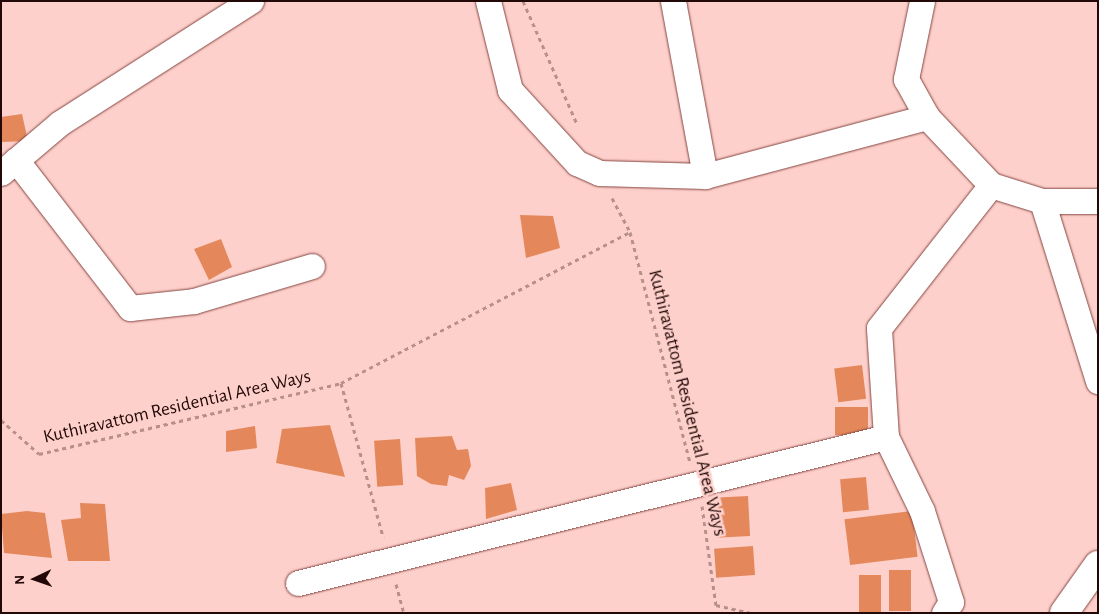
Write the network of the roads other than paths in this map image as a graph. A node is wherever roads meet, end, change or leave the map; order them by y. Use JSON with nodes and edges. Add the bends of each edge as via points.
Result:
{"nodes":[{"id":1,"x":251,"y":1,"type":"edge"},
{"id":2,"x":488,"y":1,"type":"edge"},
{"id":3,"x":673,"y":1,"type":"edge"},
{"id":4,"x":922,"y":1,"type":"edge"},
{"id":5,"x":927,"y":117,"type":"junction"},
{"id":6,"x":8,"y":166,"type":"edge"},
{"id":7,"x":705,"y":176,"type":"junction"},
{"id":8,"x":991,"y":185,"type":"junction"},
{"id":9,"x":1098,"y":201,"type":"edge"},
{"id":10,"x":1042,"y":202,"type":"junction"},
{"id":11,"x":312,"y":266,"type":"dead end"},
{"id":12,"x":1098,"y":381,"type":"edge"},
{"id":13,"x":886,"y":437,"type":"junction"},
{"id":14,"x":1098,"y":565,"type":"edge"},
{"id":15,"x":298,"y":583,"type":"dead end"},
{"id":16,"x":944,"y":613,"type":"edge"},
{"id":17,"x":1064,"y":613,"type":"edge"}],
"edges":[{"from":1,"to":6,"type":"street","via":[[60,122]]},
{"from":2,"to":7,"type":"street","via":[[510,90],[577,163],[599,173]]},
{"from":3,"to":7,"type":"street"},
{"from":4,"to":5,"type":"street","via":[[906,79]]},
{"from":5,"to":7,"type":"street"},
{"from":5,"to":8,"type":"street"},
{"from":6,"to":11,"type":"street","via":[[130,308],[194,301]]},
{"from":8,"to":10,"type":"street"},
{"from":8,"to":13,"type":"street","via":[[879,328]]},
{"from":9,"to":10,"type":"street"},
{"from":10,"to":12,"type":"street"},
{"from":13,"to":15,"type":"street"},
{"from":13,"to":16,"type":"street","via":[[922,511],[951,602]]},
{"from":14,"to":17,"type":"main road"}]}
